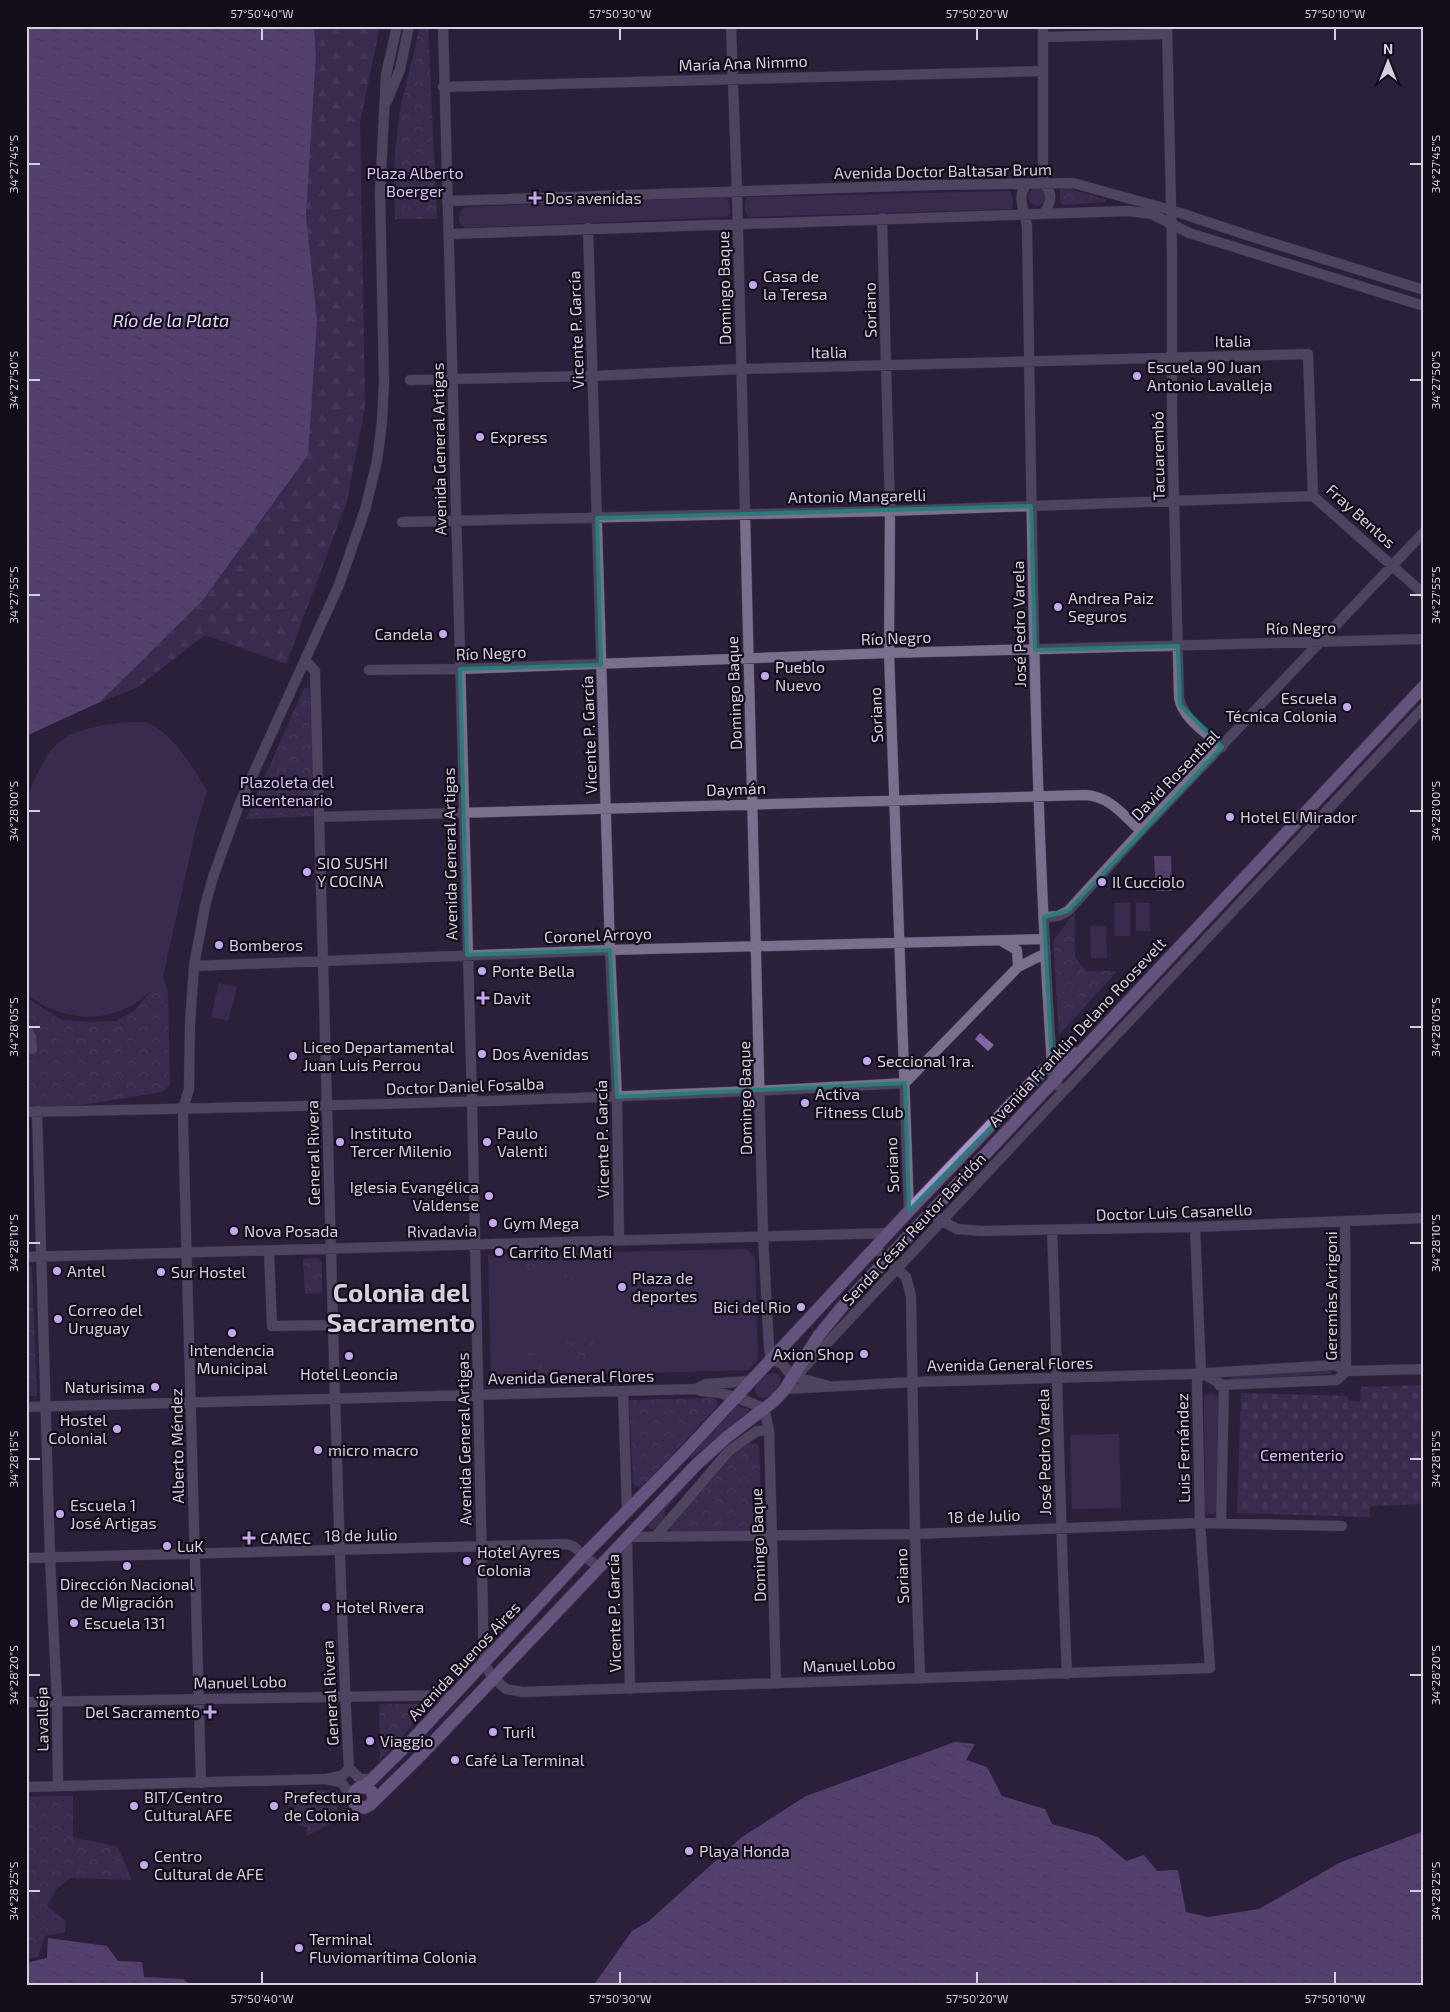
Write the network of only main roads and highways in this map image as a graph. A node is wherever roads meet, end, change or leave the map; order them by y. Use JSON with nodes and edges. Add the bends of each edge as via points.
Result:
{"nodes":[{"id":1,"x":1424,"y":686,"type":"edge"},
{"id":2,"x":1085,"y":1046,"type":"junction"},
{"id":3,"x":750,"y":1380,"type":"joint"},
{"id":4,"x":764,"y":1408,"type":"joint"},
{"id":5,"x":412,"y":1740,"type":"junction"},
{"id":6,"x":423,"y":1752,"type":"junction"},
{"id":7,"x":368,"y":1783,"type":"junction"},
{"id":8,"x":372,"y":1803,"type":"junction"}],
"edges":[{"from":1,"to":2,"type":"main road","name":"Avenida Franklin Delano Roosevelt"},
{"from":2,"to":3,"type":"main road","name":"Avenida Franklin Delano Roosevelt","via":[[1048,1067]]},
{"from":2,"to":4,"type":"main road","name":"Avenida Franklin Delano Roosevelt","via":[[818,1334],[785,1389]]},
{"from":3,"to":5,"type":"main road","name":"Avenida Buenos Aires"},
{"from":4,"to":6,"type":"main road","name":"Avenida Buenos Aires","via":[[697,1464]]},
{"from":5,"to":6,"type":"main road"},
{"from":5,"to":7,"type":"main road","name":"Avenida Buenos Aires"},
{"from":6,"to":8,"type":"main road","name":"Avenida Buenos Aires"},
{"from":7,"to":8,"type":"main road","via":[[373,1793]]},
{"from":7,"to":8,"type":"main road","name":"Avenida Buenos Aires","via":[[356,1789],[352,1797],[354,1804],[361,1808]]}]}
